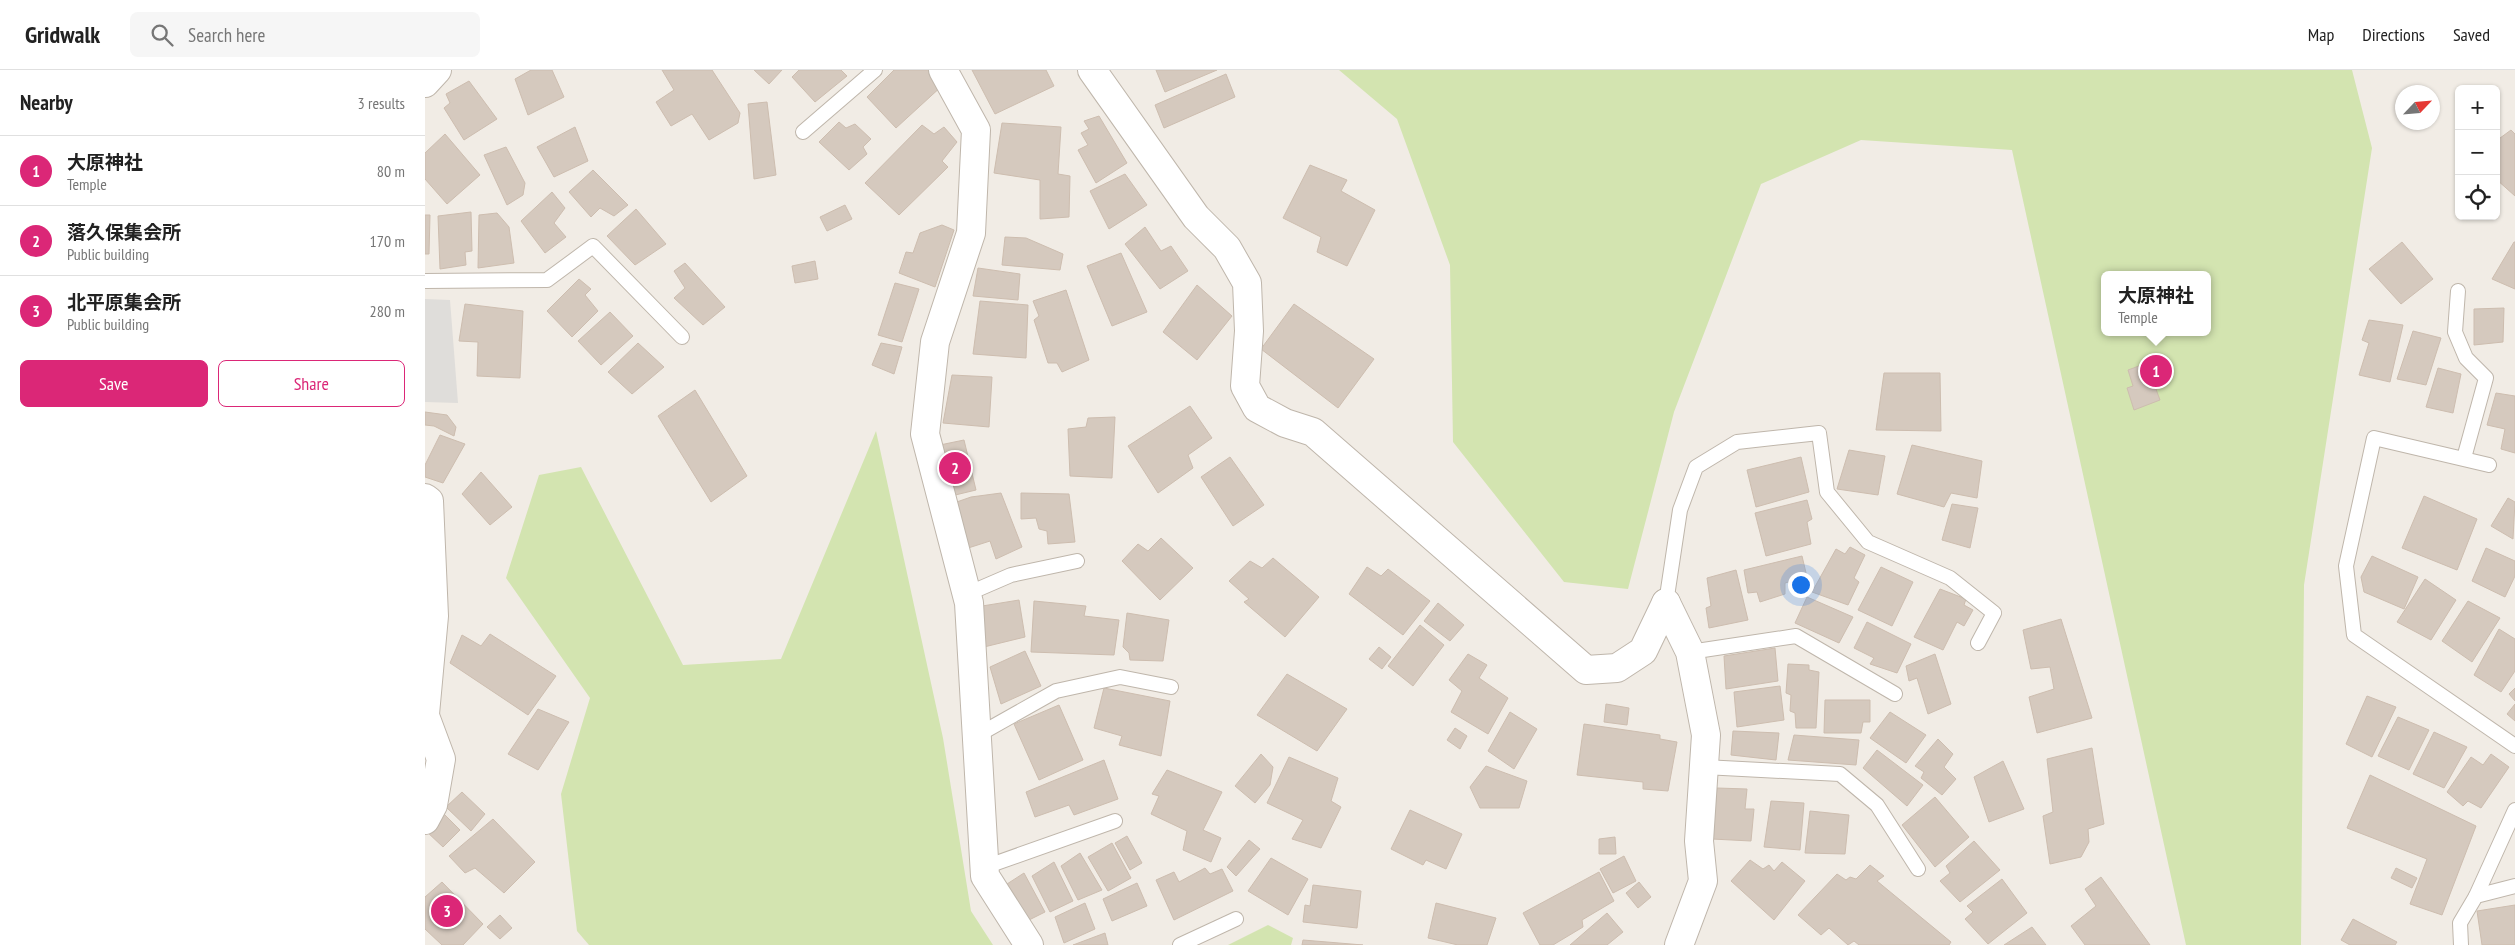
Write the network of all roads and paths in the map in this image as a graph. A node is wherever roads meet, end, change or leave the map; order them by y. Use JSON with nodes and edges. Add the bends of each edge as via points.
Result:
{"nodes":[{"id":1,"x":437,"y":70,"type":"edge"},
{"id":2,"x":875,"y":70,"type":"edge"},
{"id":3,"x":943,"y":70,"type":"edge"},
{"id":4,"x":1091,"y":70,"type":"edge"},
{"id":5,"x":425,"y":83,"type":"edge"},
{"id":6,"x":803,"y":132,"type":"dead end"},
{"id":7,"x":425,"y":281,"type":"edge"},
{"id":8,"x":2458,"y":292,"type":"dead end"},
{"id":9,"x":682,"y":337,"type":"dead end"},
{"id":10,"x":2464,"y":458,"type":"junction"},
{"id":11,"x":2489,"y":465,"type":"dead end"},
{"id":12,"x":425,"y":498,"type":"edge"},
{"id":13,"x":1077,"y":561,"type":"dead end"},
{"id":14,"x":967,"y":594,"type":"junction"},
{"id":15,"x":1666,"y":603,"type":"junction"},
{"id":16,"x":1978,"y":643,"type":"dead end"},
{"id":17,"x":1689,"y":652,"type":"junction"},
{"id":18,"x":1171,"y":687,"type":"dead end"},
{"id":19,"x":1895,"y":694,"type":"dead end"},
{"id":20,"x":425,"y":715,"type":"edge"},
{"id":21,"x":978,"y":735,"type":"junction"},
{"id":22,"x":2515,"y":746,"type":"edge"},
{"id":23,"x":1703,"y":767,"type":"junction"},
{"id":24,"x":2515,"y":810,"type":"edge"},
{"id":25,"x":425,"y":820,"type":"edge"},
{"id":26,"x":1115,"y":821,"type":"dead end"},
{"id":27,"x":985,"y":867,"type":"junction"},
{"id":28,"x":1918,"y":869,"type":"dead end"},
{"id":29,"x":2515,"y":886,"type":"edge"},
{"id":30,"x":2476,"y":896,"type":"junction"},
{"id":31,"x":1236,"y":919,"type":"dead end"},
{"id":32,"x":1029,"y":945,"type":"edge"},
{"id":33,"x":1179,"y":945,"type":"edge"},
{"id":34,"x":1679,"y":945,"type":"edge"},
{"id":35,"x":2461,"y":945,"type":"edge"}],
"edges":[{"from":1,"to":5,"type":"street"},
{"from":2,"to":6,"type":"lane"},
{"from":3,"to":14,"type":"street","via":[[975,130],[971,233],[935,342],[925,434]]},
{"from":4,"to":15,"type":"street","via":[[1196,217],[1227,248],[1247,283],[1249,331],[1245,386],[1257,408],[1285,423],[1313,432],[1586,670],[1617,668],[1643,651]]},
{"from":7,"to":9,"type":"lane","via":[[547,280],[593,246]]},
{"from":8,"to":10,"type":"lane","via":[[2455,332],[2466,358],[2486,378]]},
{"from":10,"to":11,"type":"lane"},
{"from":10,"to":22,"type":"lane","via":[[2374,438],[2346,566],[2354,636]]},
{"from":12,"to":20,"type":"street","via":[[429,501],[434,616]]},
{"from":13,"to":14,"type":"lane","via":[[1011,575]]},
{"from":14,"to":21,"type":"street"},
{"from":15,"to":16,"type":"lane","via":[[1680,510],[1696,467],[1737,442],[1819,433],[1827,492],[1868,542],[1950,578],[1994,613]]},
{"from":15,"to":17,"type":"street"},
{"from":17,"to":19,"type":"lane","via":[[1796,636]]},
{"from":17,"to":23,"type":"street","via":[[1706,735]]},
{"from":18,"to":21,"type":"lane","via":[[1120,677],[1056,691]]},
{"from":20,"to":25,"type":"street","via":[[441,759],[433,805]]},
{"from":21,"to":27,"type":"street"},
{"from":23,"to":28,"type":"lane","via":[[1840,774],[1877,805]]},
{"from":23,"to":34,"type":"street","via":[[1699,841],[1703,881]]},
{"from":24,"to":30,"type":"lane"},
{"from":26,"to":27,"type":"lane"},
{"from":27,"to":32,"type":"street","via":[[985,876]]},
{"from":29,"to":30,"type":"lane"},
{"from":30,"to":35,"type":"lane","via":[[2460,923]]},
{"from":31,"to":33,"type":"lane"}]}
